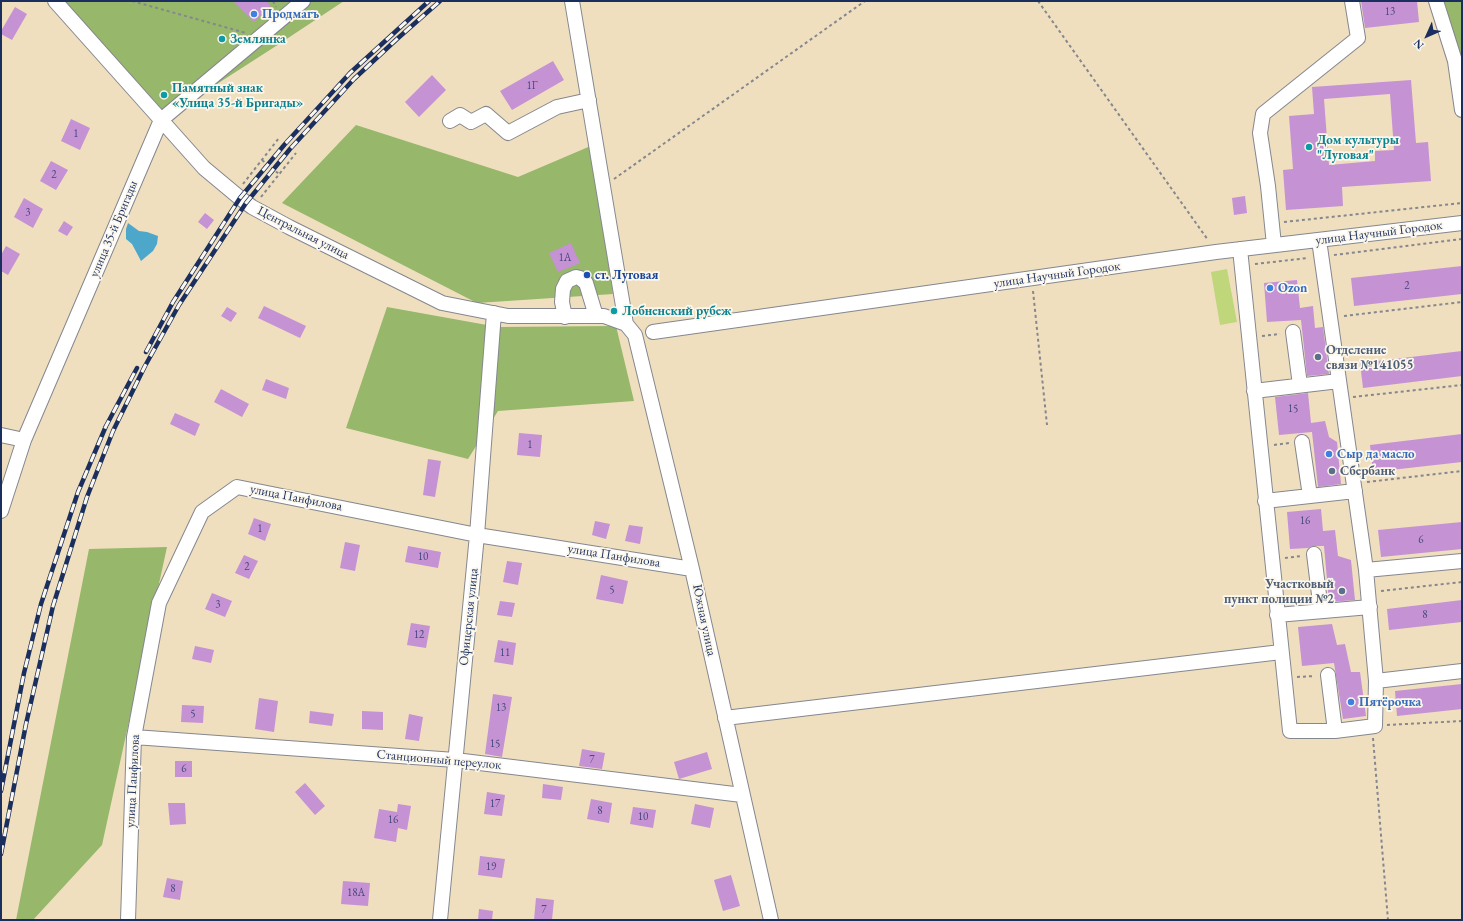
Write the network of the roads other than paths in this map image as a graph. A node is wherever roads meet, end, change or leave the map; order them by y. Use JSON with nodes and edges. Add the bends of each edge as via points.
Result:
{"nodes":[{"id":1,"x":55,"y":1,"type":"edge"},
{"id":2,"x":304,"y":1,"type":"edge"},
{"id":3,"x":572,"y":1,"type":"edge"},
{"id":4,"x":1352,"y":1,"type":"edge"},
{"id":5,"x":1436,"y":1,"type":"edge"},
{"id":6,"x":1458,"y":56,"type":"edge"},
{"id":7,"x":589,"y":100,"type":"junction"},
{"id":8,"x":1462,"y":110,"type":"edge"},
{"id":9,"x":161,"y":120,"type":"junction"},
{"id":10,"x":450,"y":121,"type":"dead end"},
{"id":11,"x":1462,"y":223,"type":"edge"},
{"id":12,"x":1320,"y":240,"type":"junction"},
{"id":13,"x":1274,"y":245,"type":"junction"},
{"id":14,"x":1240,"y":249,"type":"junction"},
{"id":15,"x":494,"y":313,"type":"junction"},
{"id":16,"x":596,"y":316,"type":"junction"},
{"id":17,"x":565,"y":317,"type":"junction"},
{"id":18,"x":626,"y":324,"type":"junction"},
{"id":19,"x":653,"y":332,"type":"dead end"},
{"id":20,"x":1293,"y":332,"type":"road end"},
{"id":21,"x":1339,"y":381,"type":"junction"},
{"id":22,"x":1300,"y":385,"type":"junction"},
{"id":23,"x":1254,"y":391,"type":"junction"},
{"id":24,"x":1,"y":435,"type":"edge"},
{"id":25,"x":24,"y":440,"type":"junction"},
{"id":26,"x":1302,"y":442,"type":"road end"},
{"id":27,"x":1354,"y":487,"type":"junction"},
{"id":28,"x":1310,"y":496,"type":"junction"},
{"id":29,"x":1265,"y":501,"type":"junction"},
{"id":30,"x":1,"y":511,"type":"edge"},
{"id":31,"x":477,"y":534,"type":"junction"},
{"id":32,"x":1314,"y":554,"type":"road end"},
{"id":33,"x":1462,"y":561,"type":"edge"},
{"id":34,"x":692,"y":569,"type":"junction"},
{"id":35,"x":1366,"y":570,"type":"junction"},
{"id":36,"x":1370,"y":607,"type":"junction"},
{"id":37,"x":1321,"y":611,"type":"junction"},
{"id":38,"x":1277,"y":615,"type":"junction"},
{"id":39,"x":1281,"y":652,"type":"junction"},
{"id":40,"x":1462,"y":671,"type":"edge"},
{"id":41,"x":1328,"y":675,"type":"road end"},
{"id":42,"x":1376,"y":681,"type":"junction"},
{"id":43,"x":725,"y":718,"type":"junction"},
{"id":44,"x":1335,"y":731,"type":"junction"},
{"id":45,"x":134,"y":736,"type":"junction"},
{"id":46,"x":455,"y":760,"type":"junction"},
{"id":47,"x":742,"y":795,"type":"junction"},
{"id":48,"x":128,"y":920,"type":"edge"},
{"id":49,"x":440,"y":920,"type":"edge"},
{"id":50,"x":771,"y":920,"type":"edge"}],
"edges":[{"from":1,"to":9,"type":"street","name":"Центральная улица"},
{"from":2,"to":9,"type":"street","name":"улица 35-й Бригады"},
{"from":3,"to":7,"type":"street"},
{"from":4,"to":13,"type":"street","via":[[1358,38],[1263,114],[1260,133]]},
{"from":5,"to":6,"type":"street"},
{"from":6,"to":8,"type":"street"},
{"from":7,"to":10,"type":"street","via":[[557,107],[508,133],[486,114],[471,122],[460,115]]},
{"from":7,"to":18,"type":"street"},
{"from":9,"to":15,"type":"street","name":"Центральная улица","via":[[204,168],[252,207],[442,302]]},
{"from":9,"to":25,"type":"street","name":"улица 35-й Бригады"},
{"from":11,"to":12,"type":"street","name":"улица Научный Городок"},
{"from":12,"to":13,"type":"street","name":"улица Научный Городок"},
{"from":12,"to":21,"type":"street"},
{"from":13,"to":14,"type":"street","name":"улица Научный Городок"},
{"from":14,"to":19,"type":"street","name":"улица Научный Городок"},
{"from":14,"to":23,"type":"street"},
{"from":15,"to":17,"type":"street","name":"Центральная улица","via":[[508,316]]},
{"from":15,"to":31,"type":"street","name":"Офицерская улица"},
{"from":16,"to":17,"type":"street","name":"Центральная улица"},
{"from":16,"to":17,"type":"street","via":[[586,283],[576,277],[567,281],[563,289]]},
{"from":16,"to":18,"type":"street","name":"Центральная улица","via":[[604,316]]},
{"from":18,"to":34,"type":"street","name":"Южная улица","via":[[635,335]]},
{"from":20,"to":22,"type":"street"},
{"from":21,"to":22,"type":"street"},
{"from":21,"to":27,"type":"street"},
{"from":22,"to":23,"type":"street"},
{"from":23,"to":29,"type":"street"},
{"from":24,"to":25,"type":"street"},
{"from":25,"to":30,"type":"street","name":"улица 35-й Бригады"},
{"from":26,"to":28,"type":"street"},
{"from":27,"to":28,"type":"street"},
{"from":27,"to":35,"type":"street"},
{"from":28,"to":29,"type":"street"},
{"from":29,"to":38,"type":"street"},
{"from":31,"to":34,"type":"street","name":"улица Панфилова"},
{"from":31,"to":45,"type":"street","name":"улица Панфилова","via":[[237,487],[202,512],[159,602]]},
{"from":31,"to":46,"type":"street","name":"Офицерская улица"},
{"from":32,"to":37,"type":"street"},
{"from":33,"to":35,"type":"street"},
{"from":34,"to":43,"type":"street","name":"Южная улица"},
{"from":35,"to":36,"type":"street"},
{"from":36,"to":37,"type":"street"},
{"from":36,"to":42,"type":"street"},
{"from":37,"to":38,"type":"street"},
{"from":38,"to":39,"type":"street"},
{"from":39,"to":43,"type":"street"},
{"from":39,"to":44,"type":"street","via":[[1290,731]]},
{"from":40,"to":42,"type":"street"},
{"from":41,"to":44,"type":"street"},
{"from":42,"to":44,"type":"street","via":[[1375,726]]},
{"from":43,"to":47,"type":"street","name":"Южная улица"},
{"from":45,"to":46,"type":"street","name":"Станционный переулок"},
{"from":45,"to":48,"type":"street","name":"улица Панфилова"},
{"from":46,"to":47,"type":"street","name":"Станционный переулок"},
{"from":46,"to":49,"type":"street","name":"Офицерская улица"},
{"from":47,"to":50,"type":"street","name":"Южная улица"}]}
